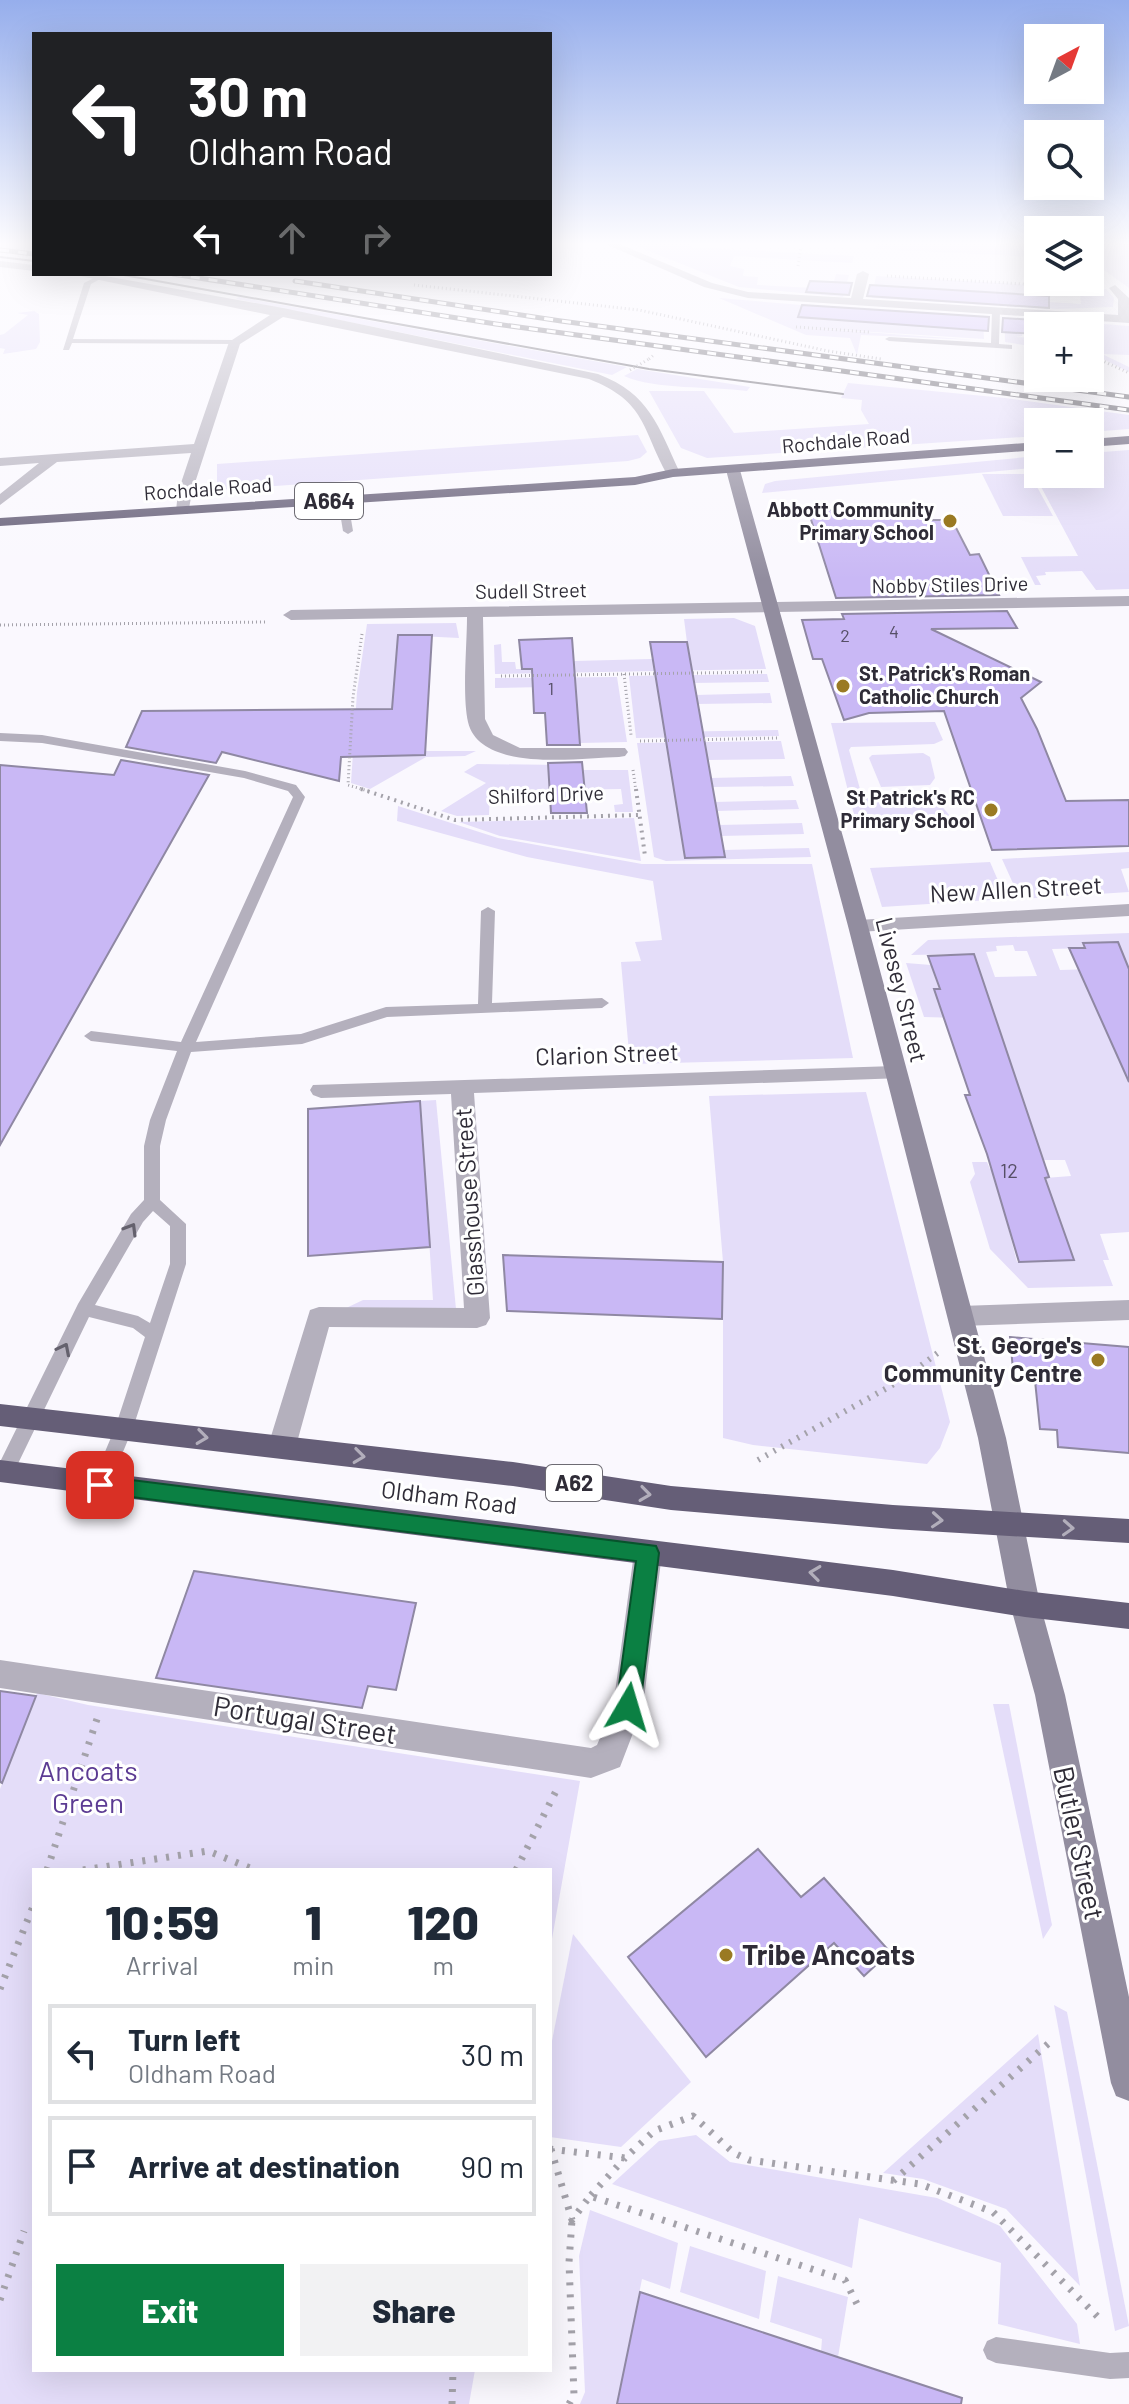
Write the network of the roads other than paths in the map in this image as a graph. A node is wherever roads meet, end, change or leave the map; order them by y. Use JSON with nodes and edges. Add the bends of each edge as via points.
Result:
{"nodes":[{"id":1,"x":231,"y":355,"type":"edge"},
{"id":2,"x":493,"y":355,"type":"edge"},
{"id":3,"x":1129,"y":440,"type":"edge"},
{"id":4,"x":1104,"y":442,"type":"edge"},
{"id":5,"x":1024,"y":447,"type":"edge"},
{"id":6,"x":199,"y":448,"type":"junction"},
{"id":7,"x":54,"y":458,"type":"junction"},
{"id":8,"x":0,"y":462,"type":"edge"},
{"id":9,"x":733,"y":470,"type":"junction"},
{"id":10,"x":673,"y":473,"type":"junction"},
{"id":11,"x":342,"y":495,"type":"junction"},
{"id":12,"x":0,"y":501,"type":"edge"},
{"id":13,"x":184,"y":505,"type":"junction"},
{"id":14,"x":0,"y":511,"type":"edge"},
{"id":15,"x":0,"y":522,"type":"edge"},
{"id":16,"x":348,"y":531,"type":"dead end"},
{"id":17,"x":1129,"y":601,"type":"edge"},
{"id":18,"x":772,"y":608,"type":"junction"},
{"id":19,"x":475,"y":612,"type":"junction"},
{"id":20,"x":284,"y":618,"type":"road end"},
{"id":21,"x":0,"y":737,"type":"edge"},
{"id":22,"x":619,"y":752,"type":"dead end"},
{"id":23,"x":1129,"y":910,"type":"edge"},
{"id":24,"x":488,"y":911,"type":"dead end"},
{"id":25,"x":858,"y":926,"type":"junction"},
{"id":26,"x":602,"y":1003,"type":"dead end"},
{"id":27,"x":485,"y":1009,"type":"junction"},
{"id":28,"x":91,"y":1036,"type":"dead end"},
{"id":29,"x":186,"y":1047,"type":"junction"},
{"id":30,"x":895,"y":1073,"type":"junction"},
{"id":31,"x":462,"y":1085,"type":"junction"},
{"id":32,"x":321,"y":1090,"type":"dead end"},
{"id":33,"x":152,"y":1202,"type":"junction"},
{"id":34,"x":84,"y":1309,"type":"junction"},
{"id":35,"x":1129,"y":1310,"type":"edge"},
{"id":36,"x":961,"y":1316,"type":"junction"},
{"id":37,"x":155,"y":1335,"type":"junction"},
{"id":38,"x":0,"y":1415,"type":"edge"},
{"id":39,"x":28,"y":1419,"type":"junction"},
{"id":40,"x":124,"y":1428,"type":"junction"},
{"id":41,"x":282,"y":1446,"type":"junction"},
{"id":42,"x":3,"y":1471,"type":"edge"},
{"id":43,"x":100,"y":1485,"type":"junction"},
{"id":44,"x":1007,"y":1524,"type":"junction"},
{"id":45,"x":1129,"y":1531,"type":"edge"},
{"id":46,"x":648,"y":1553,"type":"junction"},
{"id":47,"x":1025,"y":1604,"type":"junction"},
{"id":48,"x":1129,"y":1616,"type":"edge"},
{"id":49,"x":0,"y":1674,"type":"edge"},
{"id":50,"x":1129,"y":2083,"type":"edge"},
{"id":51,"x":996,"y":2350,"type":"dead end"},
{"id":52,"x":1129,"y":2365,"type":"edge"}],
"edges":[{"from":1,"to":6,"type":"street"},
{"from":2,"to":10,"type":"street","via":[[604,378],[638,400]]},
{"from":3,"to":4,"type":"highway"},
{"from":5,"to":9,"type":"highway","name":"Rochdale Road","number":"A664"},
{"from":6,"to":7,"type":"street"},
{"from":6,"to":13,"type":"street"},
{"from":7,"to":8,"type":"street"},
{"from":7,"to":12,"type":"street"},
{"from":9,"to":10,"type":"highway","name":"Rochdale Road","number":"A664"},
{"from":9,"to":18,"type":"street","name":"Livesey Street"},
{"from":10,"to":11,"type":"highway","name":"Rochdale Road","number":"A664","via":[[635,481]]},
{"from":11,"to":13,"type":"highway","name":"Rochdale Road","number":"A664"},
{"from":11,"to":16,"type":"lane"},
{"from":13,"to":14,"type":"highway","name":"Rochdale Road","number":"A664"},
{"from":13,"to":15,"type":"highway","name":"Rochdale Road","number":"A664"},
{"from":17,"to":18,"type":"street","name":"Nobby Stiles Drive"},
{"from":18,"to":19,"type":"street","name":"Sudell Street"},
{"from":18,"to":25,"type":"street","name":"Livesey Street"},
{"from":19,"to":20,"type":"street","name":"Sudell Street"},
{"from":19,"to":22,"type":"street","name":"Shilford Drive","via":[[476,719],[486,740],[520,753]]},
{"from":21,"to":29,"type":"lane","via":[[42,739],[245,775],[298,792]]},
{"from":23,"to":25,"type":"street","name":"New Allen Street"},
{"from":24,"to":27,"type":"lane"},
{"from":25,"to":30,"type":"street","name":"Livesey Street"},
{"from":26,"to":27,"type":"lane"},
{"from":27,"to":29,"type":"lane","via":[[386,1012],[302,1039]]},
{"from":28,"to":29,"type":"lane"},
{"from":29,"to":33,"type":"lane","via":[[152,1146]]},
{"from":30,"to":31,"type":"street","name":"Clarion Street"},
{"from":30,"to":36,"type":"street","name":"Livesey Street"},
{"from":31,"to":32,"type":"street","name":"Clarion Street"},
{"from":31,"to":41,"type":"street","name":"Glasshouse Street","via":[[477,1318],[319,1317]]},
{"from":34,"to":33,"type":"lane","one_way":true,"via":[[137,1218]]},
{"from":33,"to":37,"type":"lane","via":[[178,1224],[178,1264]]},
{"from":34,"to":37,"type":"lane","via":[[138,1323]]},
{"from":39,"to":34,"type":"lane","one_way":true},
{"from":35,"to":36,"type":"street"},
{"from":36,"to":44,"type":"street","name":"Livesey Street"},
{"from":37,"to":40,"type":"lane"},
{"from":38,"to":39,"type":"highway","name":"Oldham Road","number":"A62"},
{"from":39,"to":40,"type":"highway","name":"Oldham Road","number":"A62"},
{"from":39,"to":42,"type":"lane"},
{"from":40,"to":41,"type":"highway","name":"Oldham Road","number":"A62","one_way":true},
{"from":40,"to":43,"type":"lane"},
{"from":41,"to":44,"type":"highway","name":"Oldham Road","number":"A62","one_way":true,"via":[[671,1498]]},
{"from":42,"to":43,"type":"highway","name":"Oldham Road"},
{"from":43,"to":46,"type":"highway","name":"Oldham Road"},
{"from":44,"to":45,"type":"highway","name":"Oldham Road","number":"A62","one_way":true},
{"from":44,"to":47,"type":"street","name":"Butler Street"},
{"from":47,"to":46,"type":"highway","name":"Oldham Road","one_way":true},
{"from":46,"to":49,"type":"street","name":"Portugal Street","via":[[628,1707],[609,1756],[591,1763]]},
{"from":47,"to":48,"type":"highway","name":"Oldham Road"},
{"from":47,"to":50,"type":"street","name":"Butler Street","via":[[1050,1695]]},
{"from":51,"to":52,"type":"lane"}]}
